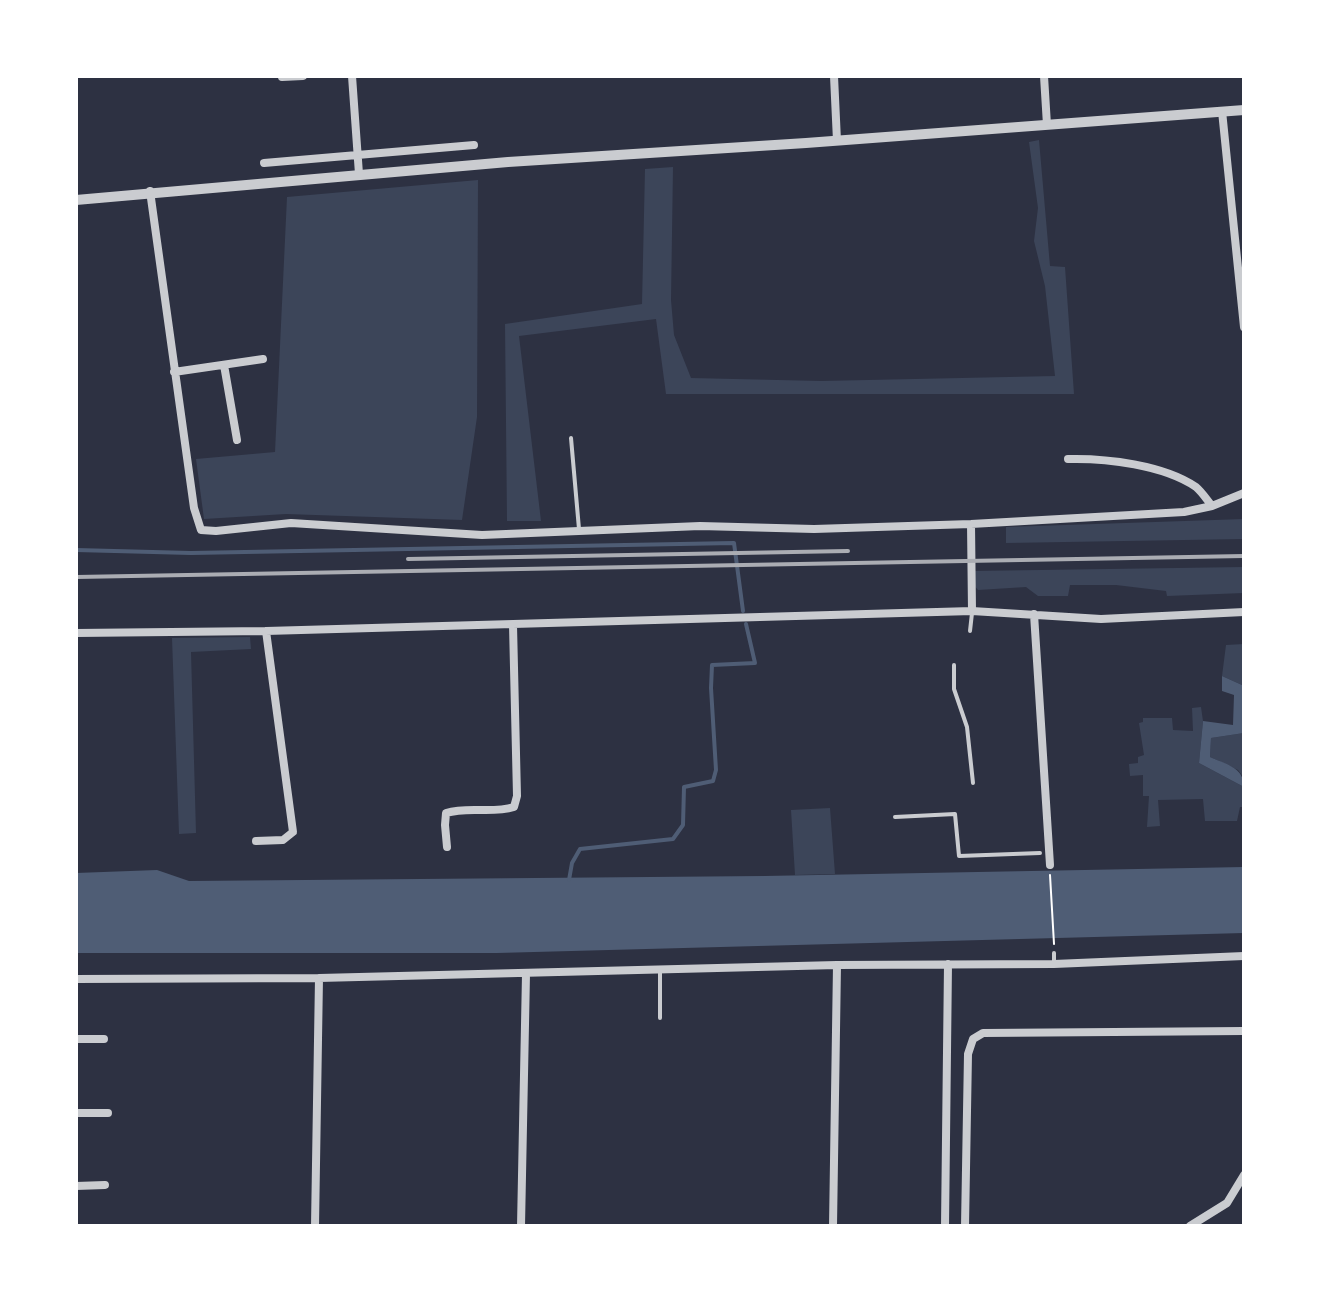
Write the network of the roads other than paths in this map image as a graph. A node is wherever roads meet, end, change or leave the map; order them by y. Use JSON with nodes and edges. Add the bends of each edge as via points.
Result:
{"nodes":[{"id":1,"x":303,"y":76,"type":"edge"},
{"id":2,"x":352,"y":76,"type":"edge"},
{"id":3,"x":834,"y":76,"type":"edge"},
{"id":4,"x":1044,"y":76,"type":"edge"},
{"id":5,"x":282,"y":77,"type":"edge"},
{"id":6,"x":1244,"y":110,"type":"edge"},
{"id":7,"x":1222,"y":111,"type":"junction"},
{"id":8,"x":1047,"y":125,"type":"junction"},
{"id":9,"x":837,"y":141,"type":"junction"},
{"id":10,"x":474,"y":145,"type":"dead end"},
{"id":11,"x":358,"y":155,"type":"junction"},
{"id":12,"x":264,"y":163,"type":"dead end"},
{"id":13,"x":359,"y":174,"type":"junction"},
{"id":14,"x":150,"y":191,"type":"junction"},
{"id":15,"x":76,"y":200,"type":"edge"},
{"id":16,"x":1244,"y":327,"type":"edge"},
{"id":17,"x":263,"y":359,"type":"dead end"},
{"id":18,"x":224,"y":365,"type":"junction"},
{"id":19,"x":174,"y":372,"type":"junction"},
{"id":20,"x":571,"y":438,"type":"dead end"},
{"id":21,"x":237,"y":440,"type":"dead end"},
{"id":22,"x":1068,"y":459,"type":"dead end"},
{"id":23,"x":1244,"y":493,"type":"edge"},
{"id":24,"x":1233,"y":499,"type":"junction"},
{"id":25,"x":1244,"y":505,"type":"edge"},
{"id":26,"x":1212,"y":506,"type":"junction"},
{"id":27,"x":971,"y":524,"type":"junction"},
{"id":28,"x":579,"y":529,"type":"junction"},
{"id":29,"x":972,"y":611,"type":"junction"},
{"id":30,"x":1244,"y":612,"type":"edge"},
{"id":31,"x":1034,"y":614,"type":"junction"},
{"id":32,"x":513,"y":625,"type":"junction"},
{"id":33,"x":266,"y":631,"type":"junction"},
{"id":34,"x":970,"y":631,"type":"dead end"},
{"id":35,"x":76,"y":633,"type":"edge"},
{"id":36,"x":954,"y":665,"type":"dead end"},
{"id":37,"x":973,"y":783,"type":"dead end"},
{"id":38,"x":895,"y":817,"type":"dead end"},
{"id":39,"x":256,"y":841,"type":"dead end"},
{"id":40,"x":447,"y":847,"type":"dead end"},
{"id":41,"x":1040,"y":853,"type":"dead end"},
{"id":42,"x":1050,"y":865,"type":"road end"},
{"id":43,"x":1054,"y":953,"type":"road end"},
{"id":44,"x":1244,"y":956,"type":"edge"},
{"id":45,"x":948,"y":964,"type":"junction"},
{"id":46,"x":1054,"y":964,"type":"junction"},
{"id":47,"x":837,"y":965,"type":"junction"},
{"id":48,"x":660,"y":969,"type":"junction"},
{"id":49,"x":526,"y":974,"type":"junction"},
{"id":50,"x":319,"y":978,"type":"junction"},
{"id":51,"x":76,"y":979,"type":"edge"},
{"id":52,"x":660,"y":1018,"type":"dead end"},
{"id":53,"x":1244,"y":1031,"type":"edge"},
{"id":54,"x":76,"y":1039,"type":"edge"},
{"id":55,"x":104,"y":1039,"type":"dead end"},
{"id":56,"x":76,"y":1113,"type":"edge"},
{"id":57,"x":108,"y":1113,"type":"dead end"},
{"id":58,"x":1244,"y":1175,"type":"edge"},
{"id":59,"x":105,"y":1185,"type":"dead end"},
{"id":60,"x":76,"y":1186,"type":"edge"},
{"id":61,"x":315,"y":1226,"type":"edge"},
{"id":62,"x":521,"y":1226,"type":"edge"},
{"id":63,"x":833,"y":1226,"type":"edge"},
{"id":64,"x":945,"y":1226,"type":"edge"},
{"id":65,"x":965,"y":1226,"type":"edge"},
{"id":66,"x":1190,"y":1226,"type":"edge"}],
"edges":[{"from":1,"to":5,"type":"street"},
{"from":2,"to":11,"type":"street"},
{"from":3,"to":9,"type":"street"},
{"from":4,"to":8,"type":"street"},
{"from":6,"to":7,"type":"street"},
{"from":7,"to":8,"type":"street"},
{"from":7,"to":16,"type":"street"},
{"from":8,"to":9,"type":"street"},
{"from":9,"to":13,"type":"street"},
{"from":10,"to":11,"type":"street"},
{"from":11,"to":12,"type":"street"},
{"from":11,"to":13,"type":"street"},
{"from":13,"to":14,"type":"street"},
{"from":14,"to":15,"type":"street"},
{"from":14,"to":19,"type":"street"},
{"from":17,"to":18,"type":"street"},
{"from":18,"to":19,"type":"street"},
{"from":18,"to":21,"type":"street"},
{"from":19,"to":28,"type":"street","via":[[201,530],[291,523],[482,535]]},
{"from":20,"to":28,"type":"lane"},
{"from":22,"to":26,"type":"street","via":[[1123,463],[1168,475],[1197,488]]},
{"from":23,"to":24,"type":"street"},
{"from":24,"to":25,"type":"street"},
{"from":24,"to":26,"type":"street"},
{"from":26,"to":27,"type":"street"},
{"from":27,"to":28,"type":"street"},
{"from":27,"to":29,"type":"street"},
{"from":29,"to":31,"type":"street"},
{"from":29,"to":32,"type":"street"},
{"from":29,"to":34,"type":"lane"},
{"from":30,"to":31,"type":"street","via":[[1101,619]]},
{"from":31,"to":42,"type":"street"},
{"from":32,"to":33,"type":"street"},
{"from":32,"to":40,"type":"street","via":[[514,807],[446,813]]},
{"from":33,"to":35,"type":"street"},
{"from":33,"to":39,"type":"street","via":[[293,832],[283,840]]},
{"from":36,"to":37,"type":"lane"},
{"from":38,"to":41,"type":"lane","via":[[955,814],[959,856]]},
{"from":43,"to":46,"type":"lane"},
{"from":44,"to":46,"type":"street"},
{"from":45,"to":46,"type":"street"},
{"from":45,"to":47,"type":"street"},
{"from":45,"to":64,"type":"street"},
{"from":47,"to":48,"type":"street"},
{"from":47,"to":63,"type":"street"},
{"from":48,"to":49,"type":"street"},
{"from":48,"to":52,"type":"lane"},
{"from":49,"to":50,"type":"street"},
{"from":49,"to":62,"type":"street"},
{"from":50,"to":51,"type":"street"},
{"from":50,"to":61,"type":"street"},
{"from":53,"to":65,"type":"street","via":[[983,1033],[973,1039],[968,1054]]},
{"from":54,"to":55,"type":"street"},
{"from":56,"to":57,"type":"street"},
{"from":58,"to":66,"type":"street","via":[[1227,1203]]},
{"from":59,"to":60,"type":"street"}]}
